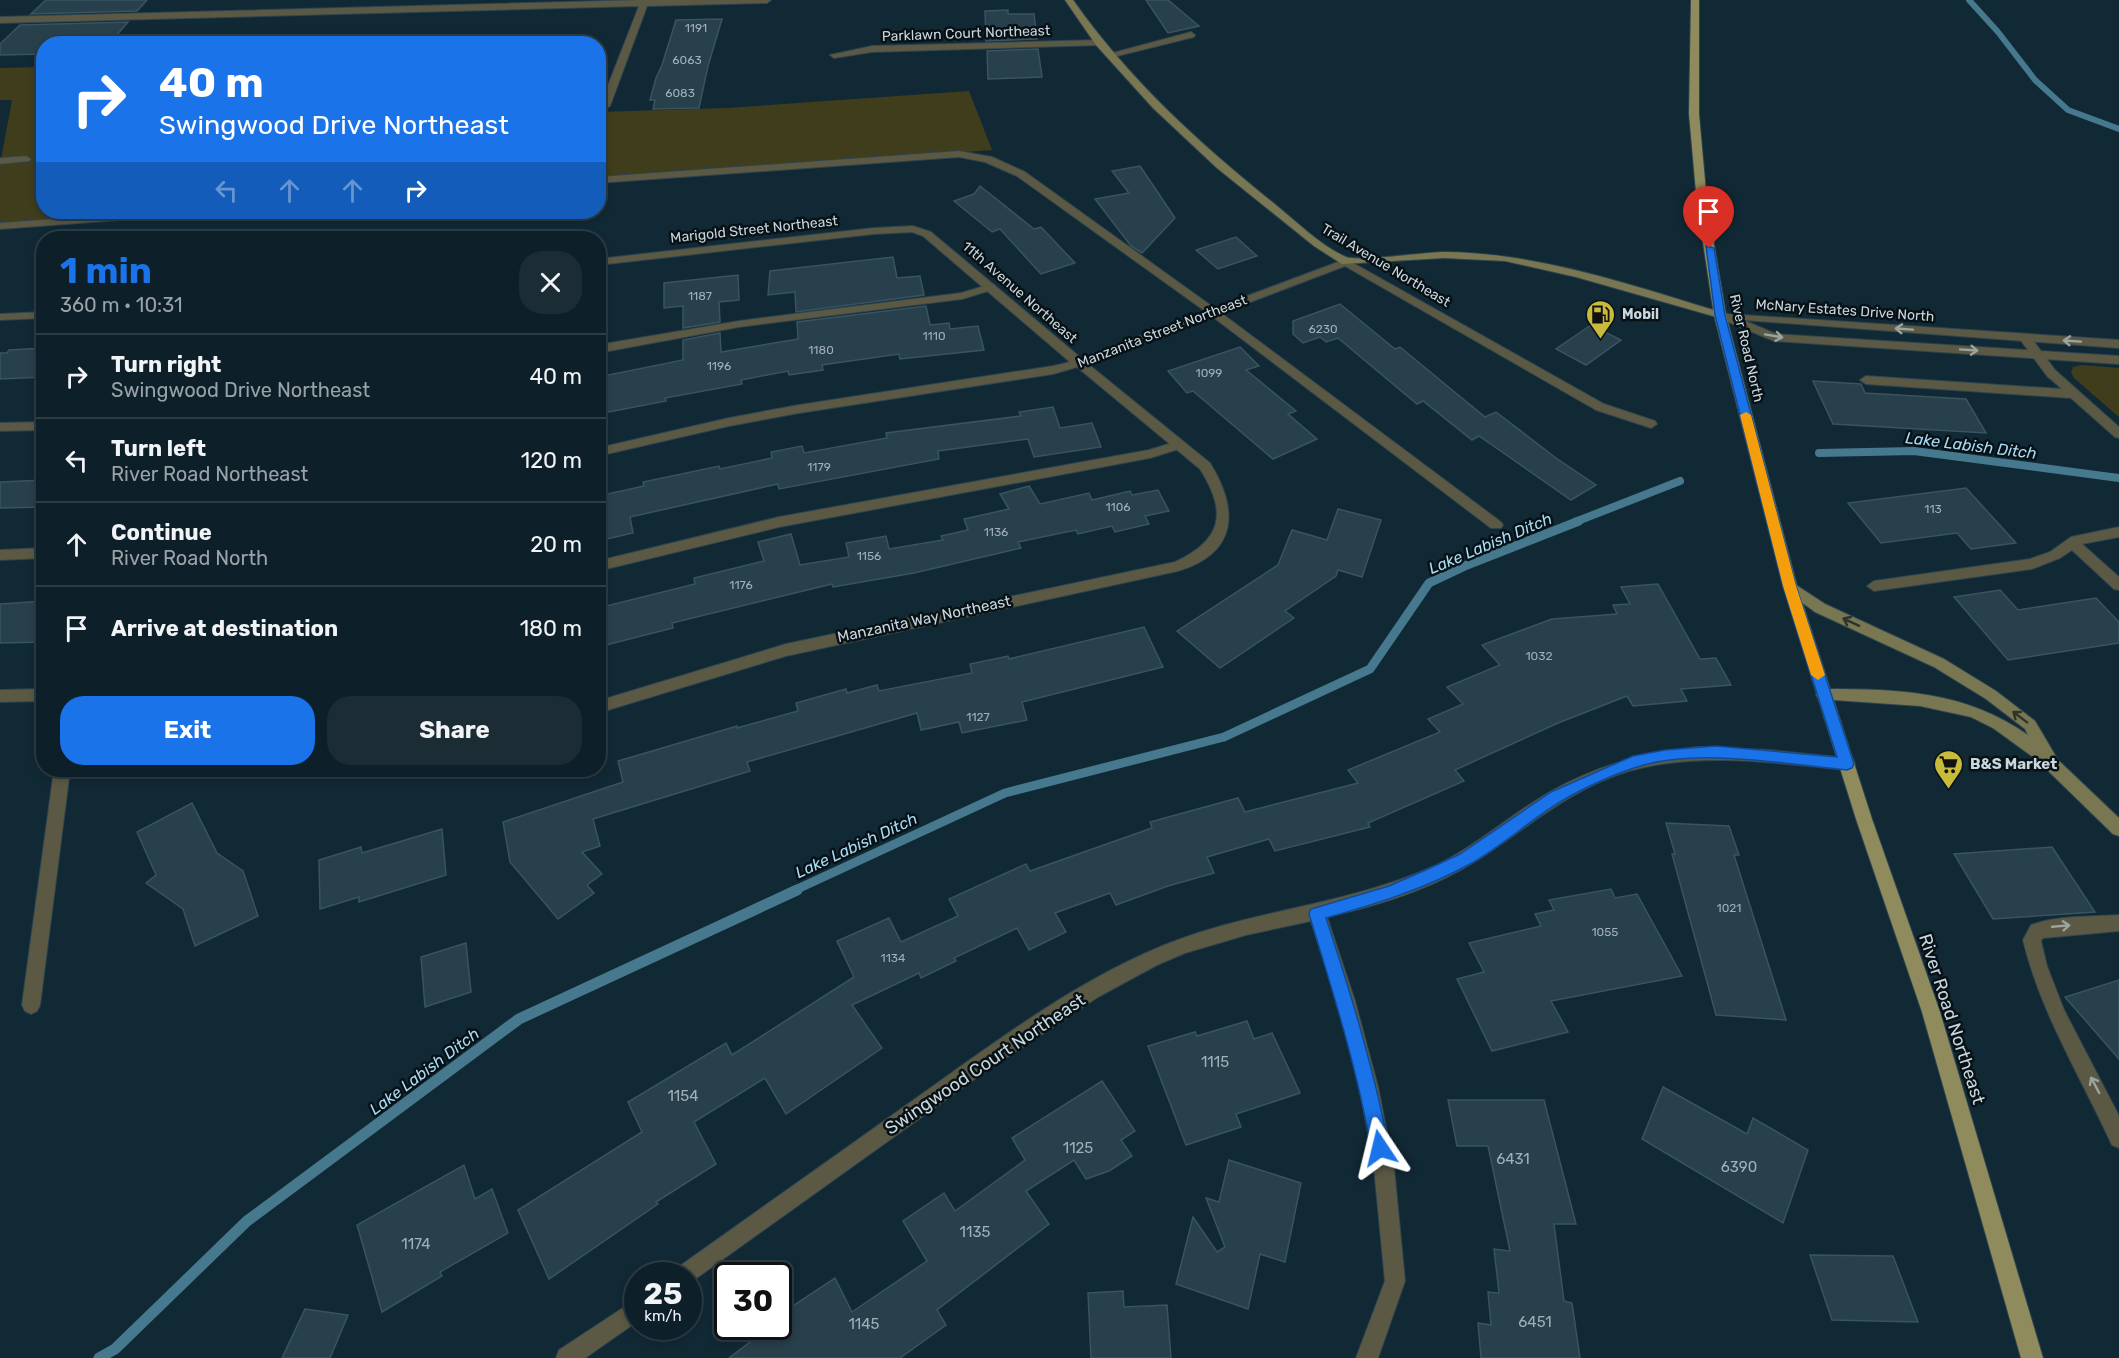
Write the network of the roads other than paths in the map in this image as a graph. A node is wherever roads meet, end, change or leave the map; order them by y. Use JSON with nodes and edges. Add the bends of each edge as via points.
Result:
{"nodes":[{"id":1,"x":767,"y":0,"type":"edge"},
{"id":2,"x":1069,"y":0,"type":"edge"},
{"id":3,"x":1695,"y":0,"type":"edge"},
{"id":4,"x":644,"y":2,"type":"edge"},
{"id":5,"x":0,"y":20,"type":"edge"},
{"id":6,"x":1191,"y":34,"type":"dead end"},
{"id":7,"x":1099,"y":43,"type":"junction"},
{"id":8,"x":834,"y":55,"type":"dead end"},
{"id":9,"x":1109,"y":55,"type":"junction"},
{"id":10,"x":606,"y":103,"type":"edge"},
{"id":11,"x":26,"y":159,"type":"dead end"},
{"id":12,"x":0,"y":161,"type":"edge"},
{"id":13,"x":606,"y":179,"type":"edge"},
{"id":14,"x":92,"y":219,"type":"edge"},
{"id":15,"x":0,"y":226,"type":"edge"},
{"id":16,"x":913,"y":229,"type":"joint"},
{"id":17,"x":606,"y":261,"type":"edge"},
{"id":18,"x":1346,"y":262,"type":"junction"},
{"id":19,"x":991,"y":287,"type":"junction"},
{"id":20,"x":1213,"y":312,"type":"junction"},
{"id":21,"x":1720,"y":315,"type":"junction"},
{"id":22,"x":36,"y":316,"type":"edge"},
{"id":23,"x":0,"y":318,"type":"edge"},
{"id":24,"x":2025,"y":338,"type":"junction"},
{"id":25,"x":2119,"y":344,"type":"edge"},
{"id":26,"x":606,"y":348,"type":"edge"},
{"id":27,"x":2036,"y":354,"type":"junction"},
{"id":28,"x":2119,"y":360,"type":"edge"},
{"id":29,"x":1079,"y":363,"type":"junction"},
{"id":30,"x":1866,"y":380,"type":"dead end"},
{"id":31,"x":2073,"y":394,"type":"junction"},
{"id":32,"x":1651,"y":424,"type":"dead end"},
{"id":33,"x":36,"y":426,"type":"edge"},
{"id":34,"x":0,"y":428,"type":"edge"},
{"id":35,"x":2119,"y":434,"type":"edge"},
{"id":36,"x":1178,"y":445,"type":"junction"},
{"id":37,"x":606,"y":450,"type":"edge"},
{"id":38,"x":1225,"y":511,"type":"joint"},
{"id":39,"x":1496,"y":525,"type":"dead end"},
{"id":40,"x":2119,"y":532,"type":"edge"},
{"id":41,"x":2073,"y":543,"type":"junction"},
{"id":42,"x":36,"y":554,"type":"edge"},
{"id":43,"x":0,"y":555,"type":"edge"},
{"id":44,"x":606,"y":564,"type":"edge"},
{"id":45,"x":2119,"y":585,"type":"edge"},
{"id":46,"x":1790,"y":586,"type":"junction"},
{"id":47,"x":1874,"y":586,"type":"dead end"},
{"id":48,"x":36,"y":695,"type":"edge"},
{"id":49,"x":1824,"y":695,"type":"junction"},
{"id":50,"x":0,"y":696,"type":"edge"},
{"id":51,"x":606,"y":705,"type":"edge"},
{"id":52,"x":1847,"y":764,"type":"junction"},
{"id":53,"x":2053,"y":765,"type":"junction"},
{"id":54,"x":61,"y":777,"type":"edge"},
{"id":55,"x":2119,"y":829,"type":"edge"},
{"id":56,"x":1317,"y":914,"type":"junction"},
{"id":57,"x":2119,"y":923,"type":"edge"},
{"id":58,"x":32,"y":1005,"type":"dead end"},
{"id":59,"x":2119,"y":1138,"type":"edge"},
{"id":60,"x":702,"y":1262,"type":"edge"},
{"id":61,"x":624,"y":1318,"type":"edge"},
{"id":62,"x":567,"y":1358,"type":"edge"},
{"id":63,"x":1367,"y":1358,"type":"edge"},
{"id":64,"x":2032,"y":1358,"type":"edge"}],
"edges":[{"from":1,"to":4,"type":"street"},
{"from":2,"to":7,"type":"street","name":"Trail Avenue Northeast"},
{"from":3,"to":21,"type":"main road","name":"River Road North","via":[[1694,114],[1702,203]]},
{"from":4,"to":5,"type":"street"},
{"from":4,"to":10,"type":"street"},
{"from":6,"to":9,"type":"street"},
{"from":7,"to":8,"type":"street","name":"Parklawn Court Northeast","via":[[872,49]]},
{"from":7,"to":9,"type":"street","name":"Trail Avenue Northeast"},
{"from":9,"to":18,"type":"street","name":"Trail Avenue Northeast","via":[[1156,106],[1221,166]]},
{"from":11,"to":12,"type":"street"},
{"from":13,"to":20,"type":"street","via":[[921,155],[976,156],[1021,174]]},
{"from":14,"to":15,"type":"street"},
{"from":16,"to":17,"type":"street","name":"Marigold Street Northeast"},
{"from":16,"to":19,"type":"street","name":"11th Avenue Northeast","via":[[936,239]]},
{"from":18,"to":20,"type":"street","name":"Manzanita Street Northeast"},
{"from":18,"to":21,"type":"street","name":"Manzanita Street Northeast","via":[[1444,255],[1505,258],[1578,274]]},
{"from":18,"to":32,"type":"street","name":"Trail Avenue Northeast","via":[[1600,407]]},
{"from":19,"to":26,"type":"street","via":[[962,296],[739,324]]},
{"from":19,"to":29,"type":"street","name":"11th Avenue Northeast"},
{"from":20,"to":29,"type":"street","name":"Manzanita Street Northeast"},
{"from":20,"to":39,"type":"street"},
{"from":24,"to":21,"type":"street","name":"McNary Estates Drive North","one_way":true},
{"from":21,"to":27,"type":"street","name":"McNary Estates Drive North","one_way":true,"via":[[1774,338]]},
{"from":21,"to":46,"type":"main road","name":"River Road North"},
{"from":22,"to":23,"type":"street"},
{"from":25,"to":24,"type":"street","name":"McNary Estates Drive North","one_way":true},
{"from":24,"to":27,"type":"street"},
{"from":27,"to":28,"type":"street","name":"McNary Estates Drive North"},
{"from":27,"to":31,"type":"street"},
{"from":29,"to":36,"type":"street","name":"11th Avenue Northeast"},
{"from":29,"to":37,"type":"street","name":"Manzanita Street Northeast","via":[[787,411]]},
{"from":30,"to":31,"type":"street"},
{"from":31,"to":35,"type":"street"},
{"from":33,"to":34,"type":"street"},
{"from":36,"to":38,"type":"street","name":"11th Avenue Northeast","via":[[1205,466],[1218,484]]},
{"from":36,"to":44,"type":"street","via":[[1150,454],[779,522]]},
{"from":38,"to":51,"type":"street","name":"Manzanita Way Northeast","via":[[1219,534],[1205,553],[1178,566],[819,641]]},
{"from":40,"to":41,"type":"street"},
{"from":41,"to":45,"type":"street"},
{"from":41,"to":47,"type":"street","via":[[2032,564]]},
{"from":42,"to":43,"type":"street"},
{"from":46,"to":49,"type":"main road","name":"River Road North"},
{"from":53,"to":46,"type":"street","one_way":true,"via":[[2030,725],[1991,695],[1939,663],[1820,608]]},
{"from":48,"to":50,"type":"street"},
{"from":49,"to":52,"type":"main road","name":"River Road Northeast"},
{"from":49,"to":53,"type":"street","via":[[1880,696],[1953,705],[1980,714]]},
{"from":52,"to":56,"type":"street","name":"Swingwood Court Northeast","via":[[1731,752],[1701,752],[1633,762],[1556,796],[1444,869],[1391,892]]},
{"from":52,"to":64,"type":"main road","name":"River Road Northeast","via":[[1930,1012]]},
{"from":53,"to":55,"type":"street"},
{"from":54,"to":58,"type":"street"},
{"from":56,"to":60,"type":"street","name":"Swingwood Court Northeast","via":[[1231,929],[1193,941],[1098,988],[1015,1039]]},
{"from":56,"to":63,"type":"street","via":[[1369,1087],[1384,1168],[1395,1281]]},
{"from":59,"to":57,"type":"street","one_way":true,"via":[[2044,988],[2032,940],[2037,931],[2055,927]]},
{"from":61,"to":62,"type":"street"}]}
